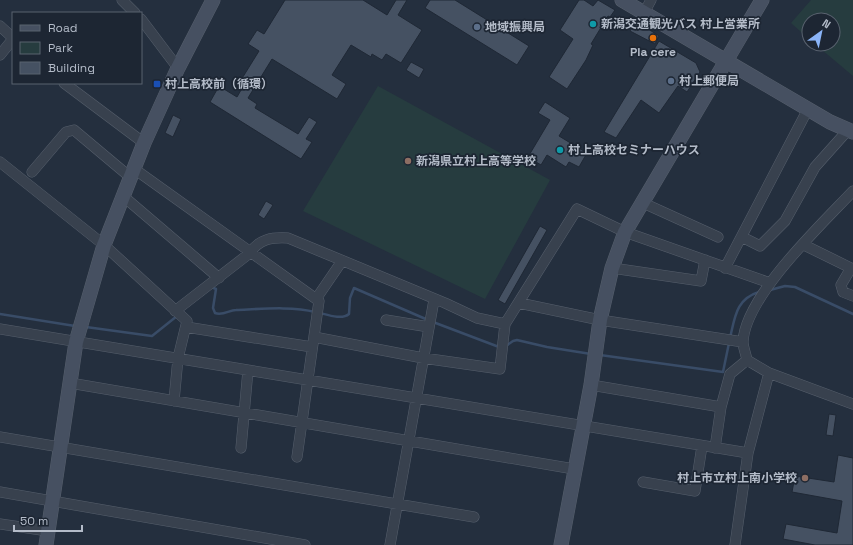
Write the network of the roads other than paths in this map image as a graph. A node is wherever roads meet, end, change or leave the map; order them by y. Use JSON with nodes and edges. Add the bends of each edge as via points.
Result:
{"nodes":[{"id":1,"x":122,"y":0,"type":"edge"},
{"id":2,"x":213,"y":0,"type":"edge"},
{"id":3,"x":622,"y":0,"type":"edge"},
{"id":4,"x":652,"y":0,"type":"edge"},
{"id":5,"x":762,"y":0,"type":"edge"},
{"id":6,"x":134,"y":12,"type":"edge"},
{"id":7,"x":644,"y":13,"type":"junction"},
{"id":8,"x":142,"y":20,"type":"edge"},
{"id":9,"x":0,"y":26,"type":"edge"},
{"id":10,"x":12,"y":38,"type":"edge"},
{"id":11,"x":12,"y":40,"type":"edge"},
{"id":12,"x":0,"y":55,"type":"edge"},
{"id":13,"x":725,"y":61,"type":"junction"},
{"id":14,"x":178,"y":68,"type":"junction"},
{"id":15,"x":65,"y":84,"type":"edge"},
{"id":16,"x":808,"y":109,"type":"junction"},
{"id":17,"x":851,"y":131,"type":"edge"},
{"id":18,"x":144,"y":143,"type":"junction"},
{"id":19,"x":0,"y":162,"type":"edge"},
{"id":20,"x":32,"y":172,"type":"dead end"},
{"id":21,"x":132,"y":172,"type":"junction"},
{"id":22,"x":853,"y":191,"type":"edge"},
{"id":23,"x":123,"y":196,"type":"junction"},
{"id":24,"x":641,"y":202,"type":"junction"},
{"id":25,"x":625,"y":232,"type":"junction"},
{"id":26,"x":718,"y":237,"type":"dead end"},
{"id":27,"x":742,"y":237,"type":"junction"},
{"id":28,"x":104,"y":245,"type":"junction"},
{"id":29,"x":804,"y":245,"type":"junction"},
{"id":30,"x":250,"y":253,"type":"junction"},
{"id":31,"x":705,"y":260,"type":"junction"},
{"id":32,"x":342,"y":261,"type":"junction"},
{"id":33,"x":612,"y":268,"type":"junction"},
{"id":34,"x":725,"y":268,"type":"junction"},
{"id":35,"x":852,"y":268,"type":"edge"},
{"id":36,"x":219,"y":278,"type":"junction"},
{"id":37,"x":770,"y":283,"type":"junction"},
{"id":38,"x":853,"y":296,"type":"edge"},
{"id":39,"x":316,"y":299,"type":"junction"},
{"id":40,"x":434,"y":300,"type":"junction"},
{"id":41,"x":519,"y":303,"type":"junction"},
{"id":42,"x":175,"y":311,"type":"junction"},
{"id":43,"x":386,"y":320,"type":"dead end"},
{"id":44,"x":600,"y":320,"type":"junction"},
{"id":45,"x":506,"y":324,"type":"junction"},
{"id":46,"x":186,"y":327,"type":"junction"},
{"id":47,"x":429,"y":327,"type":"junction"},
{"id":48,"x":0,"y":329,"type":"edge"},
{"id":49,"x":314,"y":337,"type":"junction"},
{"id":50,"x":76,"y":342,"type":"junction"},
{"id":51,"x":743,"y":342,"type":"junction"},
{"id":52,"x":312,"y":347,"type":"junction"},
{"id":53,"x":178,"y":358,"type":"junction"},
{"id":54,"x":423,"y":358,"type":"junction"},
{"id":55,"x":747,"y":360,"type":"junction"},
{"id":56,"x":248,"y":370,"type":"junction"},
{"id":57,"x":769,"y":373,"type":"junction"},
{"id":58,"x":308,"y":380,"type":"junction"},
{"id":59,"x":70,"y":383,"type":"junction"},
{"id":60,"x":590,"y":386,"type":"junction"},
{"id":61,"x":415,"y":398,"type":"junction"},
{"id":62,"x":174,"y":401,"type":"junction"},
{"id":63,"x":853,"y":404,"type":"edge"},
{"id":64,"x":721,"y":406,"type":"junction"},
{"id":65,"x":244,"y":412,"type":"junction"},
{"id":66,"x":302,"y":422,"type":"junction"},
{"id":67,"x":582,"y":425,"type":"junction"},
{"id":68,"x":0,"y":437,"type":"edge"},
{"id":69,"x":408,"y":440,"type":"junction"},
{"id":70,"x":702,"y":446,"type":"junction"},
{"id":71,"x":60,"y":447,"type":"junction"},
{"id":72,"x":241,"y":448,"type":"dead end"},
{"id":73,"x":715,"y":448,"type":"junction"},
{"id":74,"x":748,"y":453,"type":"junction"},
{"id":75,"x":297,"y":457,"type":"dead end"},
{"id":76,"x":574,"y":469,"type":"junction"},
{"id":77,"x":643,"y":482,"type":"dead end"},
{"id":78,"x":0,"y":492,"type":"edge"},
{"id":79,"x":52,"y":501,"type":"junction"},
{"id":80,"x":397,"y":504,"type":"junction"},
{"id":81,"x":474,"y":517,"type":"dead end"},
{"id":82,"x":0,"y":524,"type":"edge"},
{"id":83,"x":47,"y":538,"type":"edge"},
{"id":84,"x":259,"y":541,"type":"edge"},
{"id":85,"x":305,"y":545,"type":"edge"},
{"id":86,"x":390,"y":545,"type":"edge"},
{"id":87,"x":561,"y":545,"type":"edge"},
{"id":88,"x":734,"y":545,"type":"edge"}],
"edges":[{"from":1,"to":6,"type":"street"},
{"from":2,"to":14,"type":"street"},
{"from":3,"to":7,"type":"street"},
{"from":4,"to":7,"type":"street"},
{"from":5,"to":13,"type":"street"},
{"from":7,"to":13,"type":"street"},
{"from":8,"to":14,"type":"street"},
{"from":9,"to":10,"type":"street"},
{"from":11,"to":12,"type":"street"},
{"from":13,"to":16,"type":"street"},
{"from":13,"to":24,"type":"street"},
{"from":14,"to":18,"type":"street"},
{"from":15,"to":18,"type":"street"},
{"from":16,"to":17,"type":"street"},
{"from":16,"to":27,"type":"street"},
{"from":17,"to":27,"type":"street","via":[[815,167],[785,221],[760,246]]},
{"from":18,"to":21,"type":"street"},
{"from":19,"to":28,"type":"street"},
{"from":20,"to":21,"type":"street","via":[[66,132],[74,130]]},
{"from":21,"to":23,"type":"street"},
{"from":21,"to":30,"type":"street"},
{"from":22,"to":29,"type":"street"},
{"from":23,"to":28,"type":"street"},
{"from":23,"to":36,"type":"street"},
{"from":24,"to":25,"type":"street"},
{"from":24,"to":26,"type":"street"},
{"from":25,"to":31,"type":"street"},
{"from":25,"to":33,"type":"street"},
{"from":25,"to":41,"type":"street","via":[[577,209]]},
{"from":27,"to":34,"type":"street"},
{"from":28,"to":42,"type":"street"},
{"from":28,"to":50,"type":"street"},
{"from":29,"to":35,"type":"street"},
{"from":29,"to":37,"type":"street"},
{"from":30,"to":32,"type":"street","via":[[255,245],[262,241],[273,237],[288,238]]},
{"from":30,"to":36,"type":"street"},
{"from":30,"to":39,"type":"street"},
{"from":31,"to":33,"type":"street","via":[[701,281]]},
{"from":31,"to":34,"type":"street"},
{"from":32,"to":39,"type":"street"},
{"from":32,"to":40,"type":"street"},
{"from":33,"to":44,"type":"street"},
{"from":34,"to":37,"type":"street"},
{"from":35,"to":38,"type":"street","via":[[841,285],[843,292]]},
{"from":36,"to":42,"type":"street"},
{"from":37,"to":51,"type":"street","via":[[752,309]]},
{"from":39,"to":49,"type":"street","via":[[319,301]]},
{"from":40,"to":45,"type":"street","via":[[477,318]]},
{"from":40,"to":47,"type":"street"},
{"from":41,"to":44,"type":"street"},
{"from":41,"to":45,"type":"street"},
{"from":42,"to":46,"type":"street","via":[[187,321]]},
{"from":43,"to":47,"type":"street"},
{"from":44,"to":51,"type":"street"},
{"from":44,"to":60,"type":"street"},
{"from":45,"to":54,"type":"street","via":[[500,368]]},
{"from":46,"to":52,"type":"street"},
{"from":46,"to":53,"type":"street"},
{"from":47,"to":54,"type":"street"},
{"from":48,"to":50,"type":"street"},
{"from":49,"to":52,"type":"street"},
{"from":49,"to":54,"type":"street"},
{"from":50,"to":53,"type":"street"},
{"from":50,"to":59,"type":"street"},
{"from":51,"to":55,"type":"street"},
{"from":52,"to":58,"type":"street"},
{"from":53,"to":56,"type":"street"},
{"from":53,"to":62,"type":"street"},
{"from":54,"to":61,"type":"street"},
{"from":55,"to":57,"type":"street"},
{"from":55,"to":64,"type":"street","via":[[730,374]]},
{"from":56,"to":58,"type":"street"},
{"from":56,"to":65,"type":"street"},
{"from":57,"to":63,"type":"street"},
{"from":57,"to":74,"type":"street"},
{"from":58,"to":61,"type":"street"},
{"from":58,"to":66,"type":"street"},
{"from":59,"to":62,"type":"street"},
{"from":59,"to":71,"type":"street"},
{"from":60,"to":64,"type":"street"},
{"from":60,"to":67,"type":"street"},
{"from":61,"to":67,"type":"street"},
{"from":61,"to":69,"type":"street"},
{"from":62,"to":65,"type":"street"},
{"from":64,"to":73,"type":"street"},
{"from":65,"to":66,"type":"street"},
{"from":65,"to":72,"type":"street"},
{"from":66,"to":69,"type":"street"},
{"from":66,"to":75,"type":"street"},
{"from":67,"to":70,"type":"street"},
{"from":67,"to":76,"type":"street"},
{"from":68,"to":71,"type":"street"},
{"from":69,"to":76,"type":"street"},
{"from":69,"to":80,"type":"street"},
{"from":70,"to":73,"type":"street"},
{"from":70,"to":77,"type":"street","via":[[695,491]]},
{"from":71,"to":79,"type":"street"},
{"from":71,"to":80,"type":"street"},
{"from":73,"to":74,"type":"street"},
{"from":74,"to":88,"type":"street"},
{"from":76,"to":87,"type":"street"},
{"from":78,"to":79,"type":"street"},
{"from":79,"to":83,"type":"street"},
{"from":79,"to":84,"type":"street"},
{"from":80,"to":81,"type":"street"},
{"from":80,"to":86,"type":"street"},
{"from":82,"to":83,"type":"street"},
{"from":84,"to":85,"type":"street"}]}
